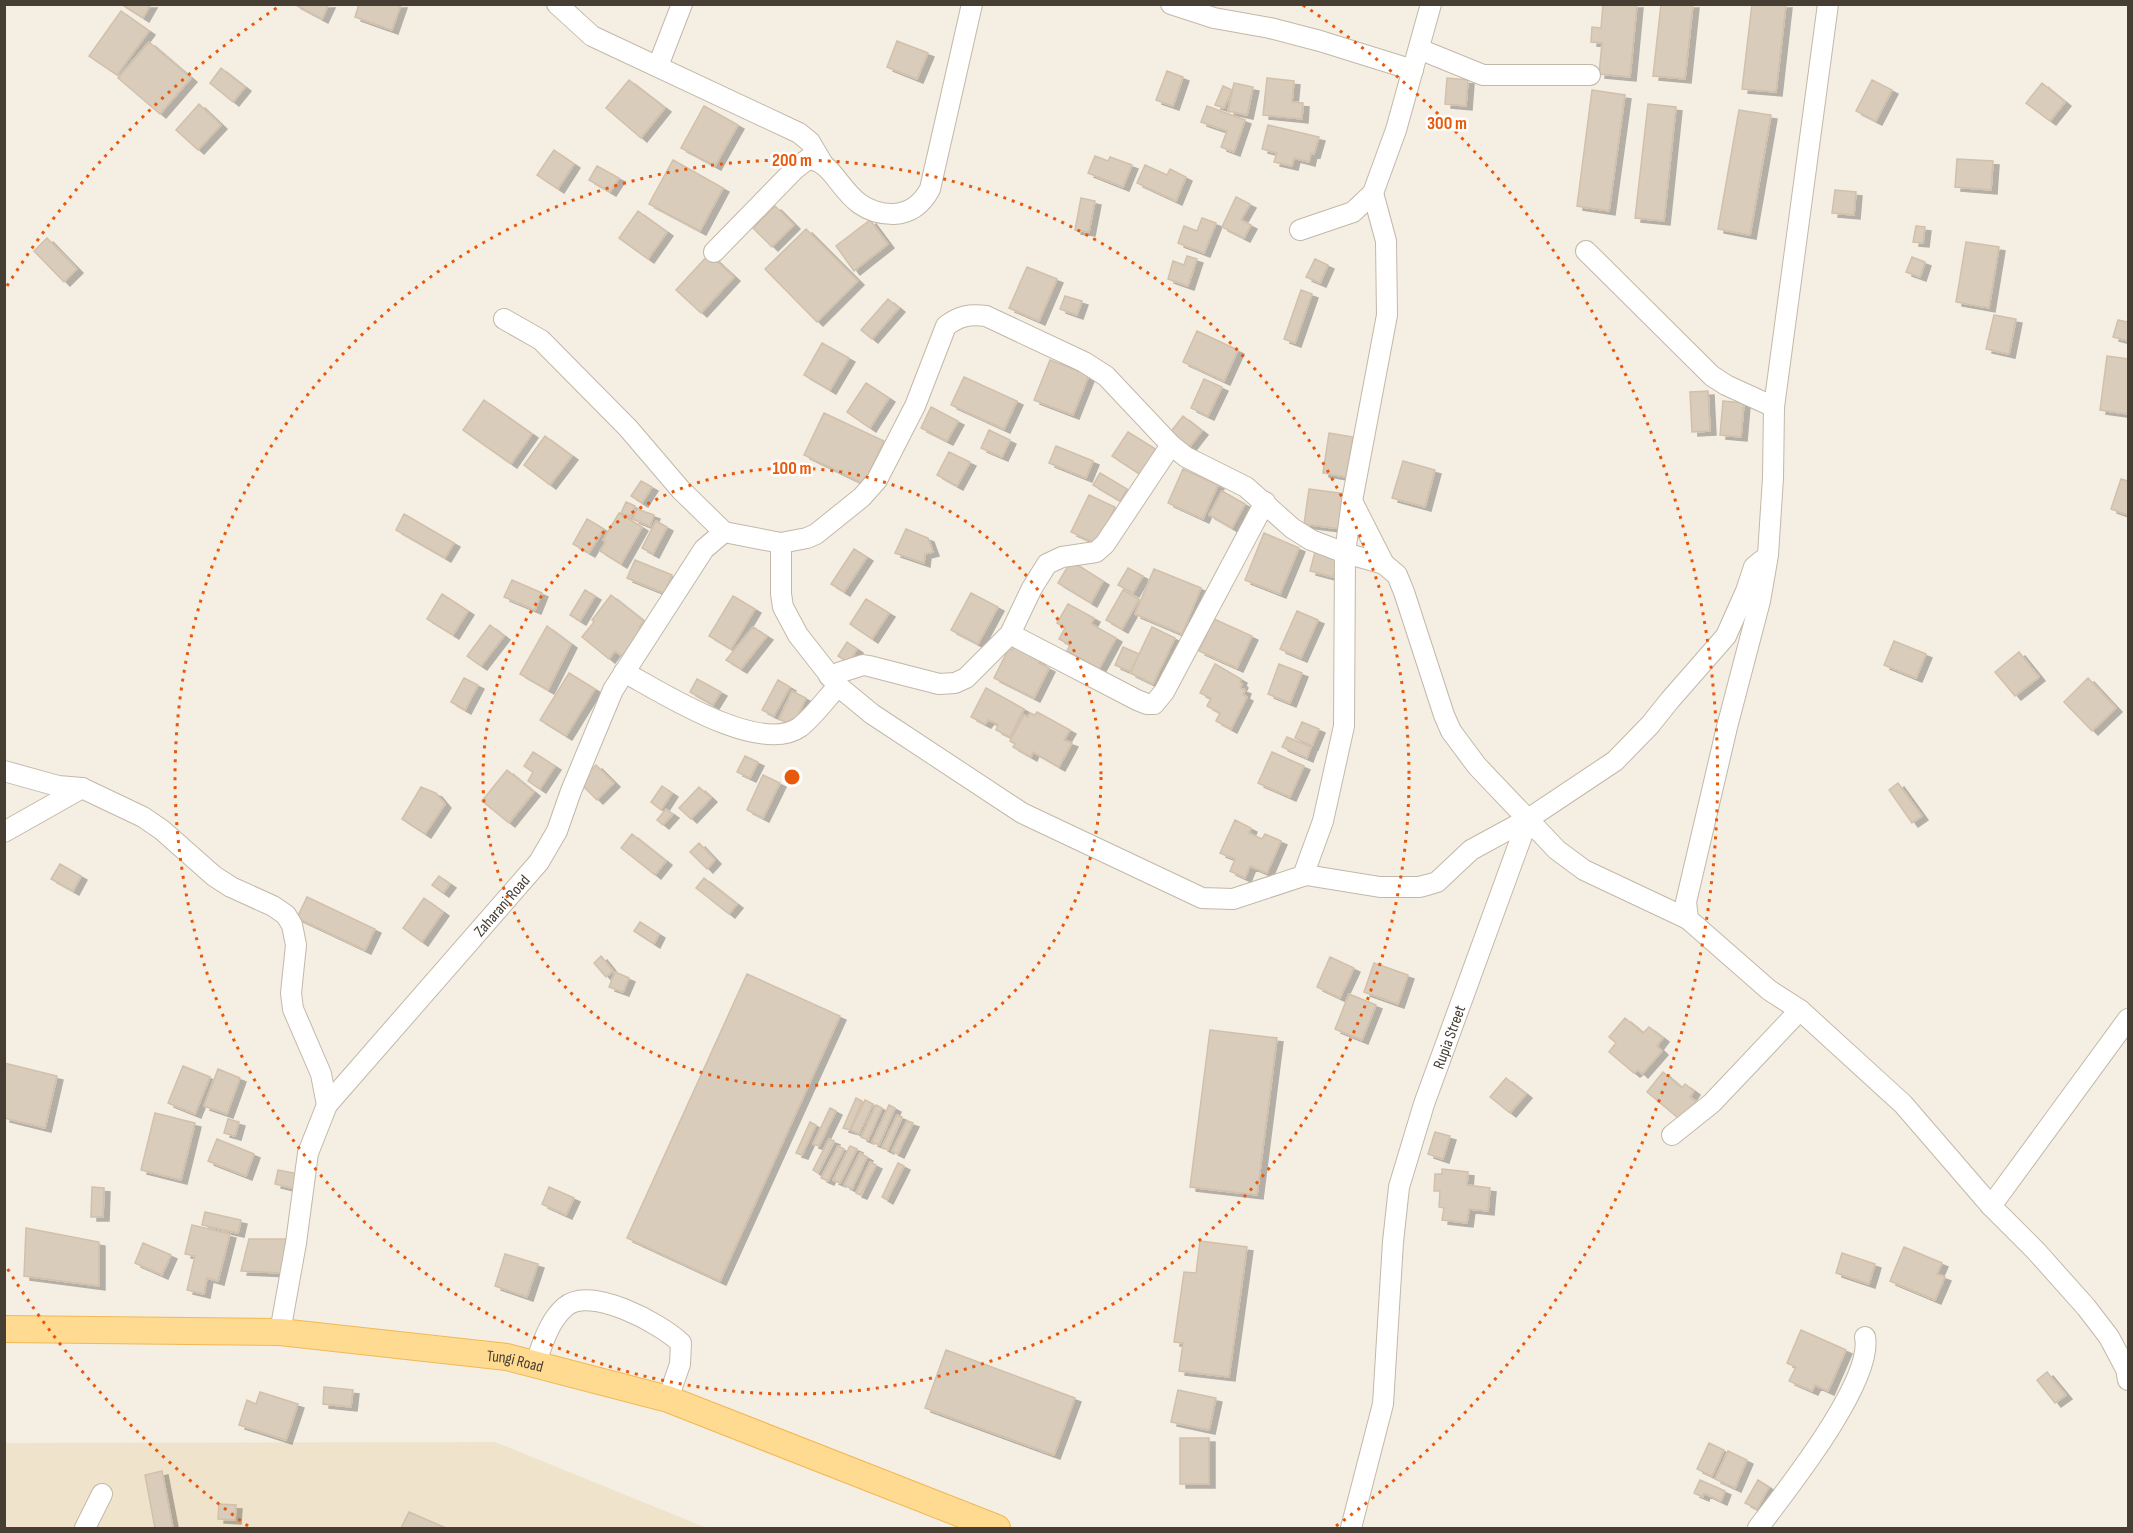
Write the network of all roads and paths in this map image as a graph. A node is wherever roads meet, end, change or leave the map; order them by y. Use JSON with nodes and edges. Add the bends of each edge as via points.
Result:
{"nodes":[{"id":1,"x":557,"y":4,"type":"edge"},
{"id":2,"x":682,"y":4,"type":"edge"},
{"id":3,"x":972,"y":4,"type":"edge"},
{"id":4,"x":1171,"y":4,"type":"edge"},
{"id":5,"x":1431,"y":4,"type":"edge"},
{"id":6,"x":1828,"y":4,"type":"edge"},
{"id":7,"x":1419,"y":49,"type":"junction"},
{"id":8,"x":658,"y":66,"type":"junction"},
{"id":9,"x":1413,"y":70,"type":"junction"},
{"id":10,"x":1590,"y":75,"type":"dead end"},
{"id":11,"x":823,"y":164,"type":"junction"},
{"id":12,"x":1373,"y":193,"type":"junction"},
{"id":13,"x":1300,"y":230,"type":"dead end"},
{"id":14,"x":1586,"y":250,"type":"dead end"},
{"id":15,"x":714,"y":252,"type":"dead end"},
{"id":16,"x":504,"y":319,"type":"dead end"},
{"id":17,"x":1774,"y":407,"type":"junction"},
{"id":18,"x":1171,"y":445,"type":"junction"},
{"id":19,"x":1352,"y":501,"type":"junction"},
{"id":20,"x":1265,"y":502,"type":"junction"},
{"id":21,"x":724,"y":532,"type":"junction"},
{"id":22,"x":781,"y":543,"type":"junction"},
{"id":23,"x":1345,"y":553,"type":"junction"},
{"id":24,"x":1768,"y":555,"type":"junction"},
{"id":25,"x":1384,"y":564,"type":"junction"},
{"id":26,"x":1010,"y":634,"type":"junction"},
{"id":27,"x":624,"y":672,"type":"junction"},
{"id":28,"x":833,"y":681,"type":"junction"},
{"id":29,"x":4,"y":771,"type":"edge"},
{"id":30,"x":82,"y":788,"type":"junction"},
{"id":31,"x":1528,"y":819,"type":"junction"},
{"id":32,"x":4,"y":832,"type":"edge"},
{"id":33,"x":1303,"y":876,"type":"junction"},
{"id":34,"x":1688,"y":919,"type":"junction"},
{"id":35,"x":1800,"y":1010,"type":"junction"},
{"id":36,"x":2128,"y":1019,"type":"edge"},
{"id":37,"x":327,"y":1106,"type":"junction"},
{"id":38,"x":1672,"y":1135,"type":"dead end"},
{"id":39,"x":1991,"y":1206,"type":"junction"},
{"id":40,"x":4,"y":1329,"type":"edge"},
{"id":41,"x":280,"y":1332,"type":"junction"},
{"id":42,"x":1865,"y":1337,"type":"dead end"},
{"id":43,"x":535,"y":1364,"type":"junction"},
{"id":44,"x":2128,"y":1380,"type":"edge"},
{"id":45,"x":668,"y":1399,"type":"junction"},
{"id":46,"x":102,"y":1494,"type":"dead end"},
{"id":47,"x":86,"y":1528,"type":"edge"},
{"id":48,"x":997,"y":1528,"type":"edge"},
{"id":49,"x":1351,"y":1528,"type":"edge"},
{"id":50,"x":1758,"y":1528,"type":"edge"}],
"edges":[{"from":1,"to":8,"type":"street","via":[[592,36]]},
{"from":2,"to":8,"type":"street"},
{"from":3,"to":11,"type":"street","via":[[930,189],[919,206],[901,213],[881,214],[864,207]]},
{"from":4,"to":9,"type":"street","via":[[1214,18],[1320,41]]},
{"from":5,"to":7,"type":"street"},
{"from":6,"to":17,"type":"street"},
{"from":7,"to":9,"type":"street"},
{"from":7,"to":10,"type":"street","via":[[1483,75]]},
{"from":8,"to":11,"type":"street","via":[[799,133],[810,142]]},
{"from":9,"to":12,"type":"street"},
{"from":11,"to":15,"type":"street","via":[[814,159],[804,160]]},
{"from":12,"to":13,"type":"street","via":[[1353,212]]},
{"from":12,"to":19,"type":"street","via":[[1386,241],[1387,315]]},
{"from":14,"to":17,"type":"street","via":[[1712,376]]},
{"from":16,"to":21,"type":"street","via":[[541,340]]},
{"from":17,"to":24,"type":"street"},
{"from":18,"to":20,"type":"street"},
{"from":18,"to":22,"type":"street","via":[[1123,392],[1084,362],[996,319],[964,316],[946,326],[915,406],[870,489],[816,534]]},
{"from":18,"to":26,"type":"street","via":[[1105,544],[1095,552],[1062,557],[1047,564]]},
{"from":19,"to":23,"type":"street"},
{"from":19,"to":25,"type":"street"},
{"from":20,"to":23,"type":"street","via":[[1300,533]]},
{"from":20,"to":26,"type":"street","via":[[1154,704],[1137,700]]},
{"from":21,"to":22,"type":"street"},
{"from":21,"to":27,"type":"street","name":"Zaharani Road","via":[[704,549]]},
{"from":22,"to":28,"type":"street","via":[[783,607],[798,635]]},
{"from":23,"to":25,"type":"street"},
{"from":23,"to":33,"type":"street","via":[[1344,726],[1323,821]]},
{"from":24,"to":31,"type":"street","via":[[1754,567],[1726,636],[1650,725],[1615,761]]},
{"from":24,"to":34,"type":"street","via":[[1686,902]]},
{"from":25,"to":31,"type":"street","via":[[1400,581],[1451,730],[1478,766]]},
{"from":26,"to":28,"type":"street","via":[[966,678],[955,683],[939,684],[863,665]]},
{"from":27,"to":28,"type":"street","via":[[719,722],[764,734],[799,727]]},
{"from":27,"to":37,"type":"street","name":"Zaharani Road","via":[[571,791],[558,831],[539,862]]},
{"from":28,"to":33,"type":"street","via":[[872,714],[1022,813],[1202,898],[1233,899]]},
{"from":29,"to":30,"type":"street","via":[[58,786]]},
{"from":30,"to":32,"type":"street"},
{"from":30,"to":37,"type":"street","via":[[151,822],[214,876],[286,915],[296,945],[293,1009],[321,1074]]},
{"from":31,"to":33,"type":"street","via":[[1471,850],[1437,882],[1427,885],[1380,887]]},
{"from":31,"to":34,"type":"street","via":[[1557,850],[1584,870]]},
{"from":31,"to":49,"type":"street","name":"Rupia Street","via":[[1424,1104],[1399,1187],[1383,1404]]},
{"from":34,"to":35,"type":"street","via":[[1769,990]]},
{"from":35,"to":38,"type":"street","via":[[1721,1095]]},
{"from":35,"to":39,"type":"street","via":[[1903,1104]]},
{"from":36,"to":39,"type":"street"},
{"from":37,"to":41,"type":"street","name":"Zaharani Road","via":[[308,1154]]},
{"from":39,"to":44,"type":"street","via":[[2086,1307],[2109,1337]]},
{"from":40,"to":41,"type":"main road","name":"Tungi Road"},
{"from":41,"to":43,"type":"main road","name":"Tungi Road","via":[[507,1357]]},
{"from":42,"to":50,"type":"street","via":[[1867,1346],[1861,1367],[1844,1404]]},
{"from":43,"to":45,"type":"main road","name":"Tungi Road"},
{"from":43,"to":45,"type":"street","via":[[552,1322],[566,1306],[578,1300],[596,1300],[646,1319],[681,1343],[680,1364]]},
{"from":45,"to":48,"type":"main road","name":"Tungi Road"},
{"from":46,"to":47,"type":"street"}]}
